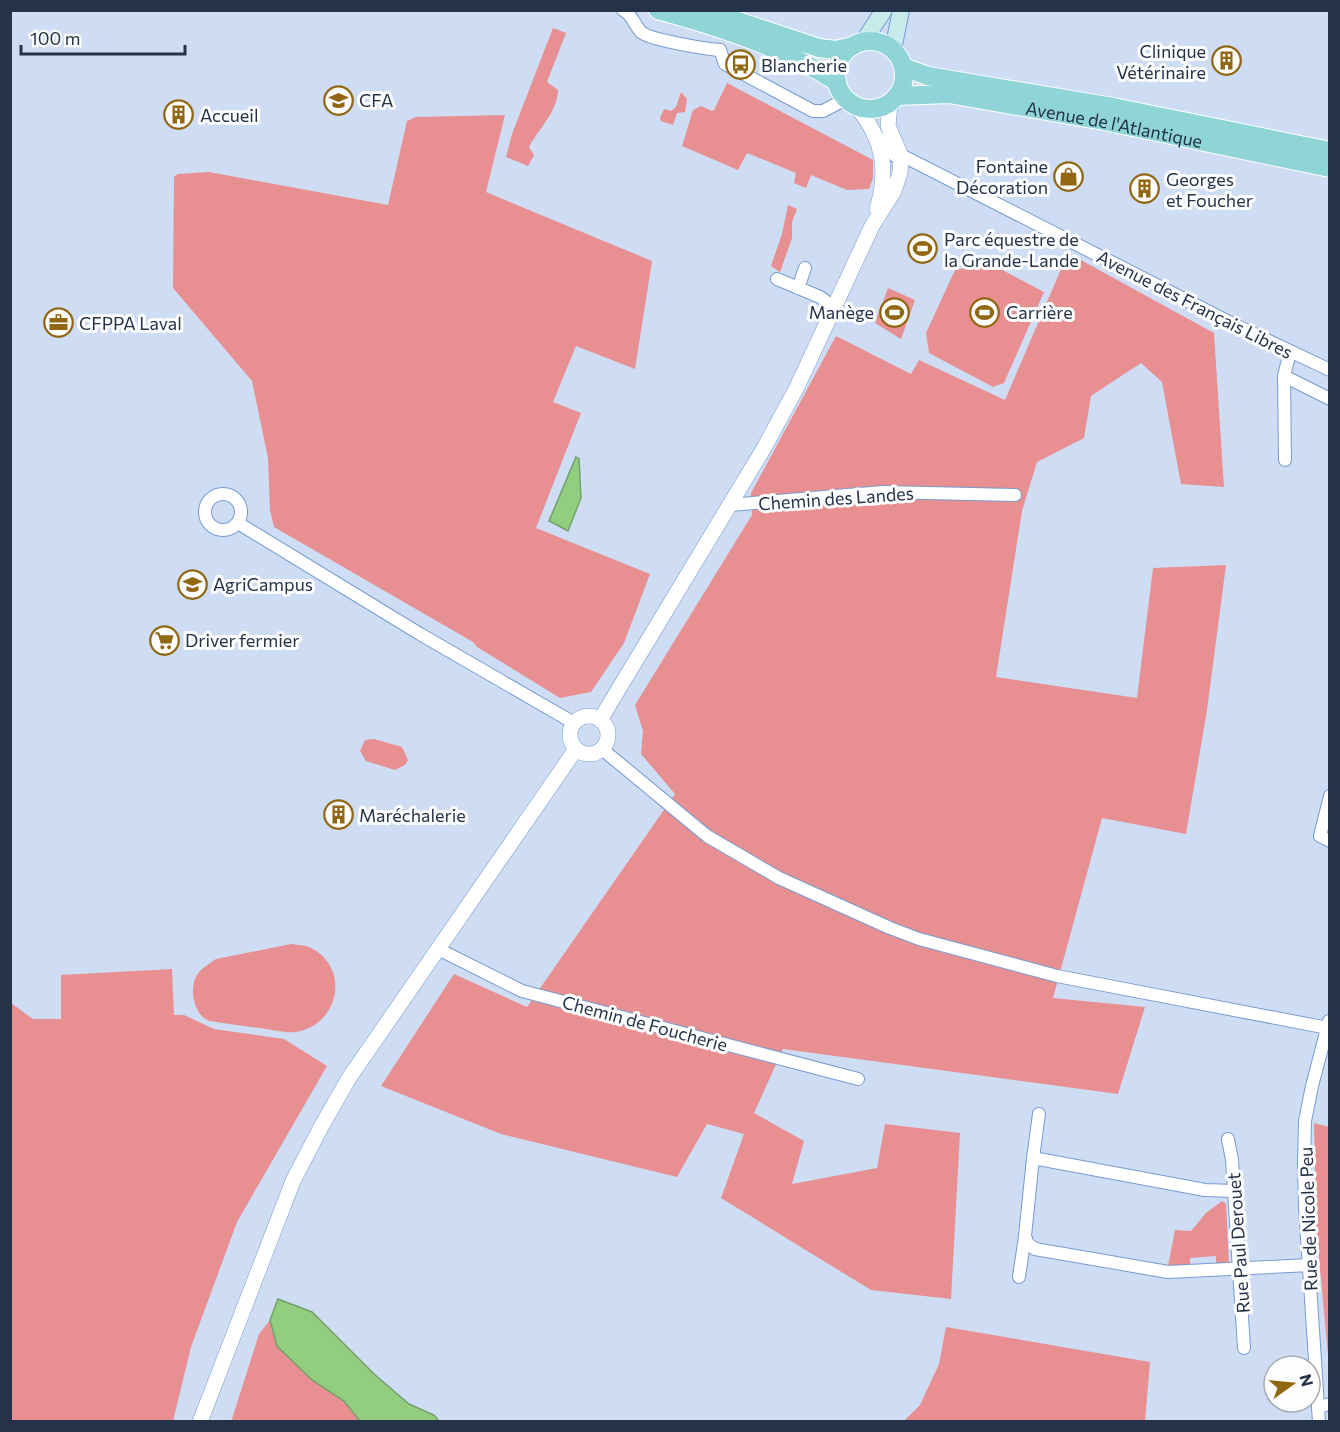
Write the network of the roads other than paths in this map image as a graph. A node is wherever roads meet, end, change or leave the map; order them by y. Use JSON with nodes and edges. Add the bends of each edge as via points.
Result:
{"nodes":[{"id":1,"x":623,"y":10,"type":"edge"},
{"id":2,"x":658,"y":10,"type":"edge"},
{"id":3,"x":705,"y":10,"type":"edge"},
{"id":4,"x":726,"y":10,"type":"edge"},
{"id":5,"x":884,"y":10,"type":"edge"},
{"id":6,"x":901,"y":10,"type":"edge"},
{"id":7,"x":735,"y":33,"type":"junction"},
{"id":8,"x":780,"y":34,"type":"junction"},
{"id":9,"x":858,"y":44,"type":"junction"},
{"id":10,"x":720,"y":50,"type":"junction"},
{"id":11,"x":893,"y":50,"type":"junction"},
{"id":12,"x":903,"y":67,"type":"junction"},
{"id":13,"x":837,"y":82,"type":"junction"},
{"id":14,"x":893,"y":99,"type":"junction"},
{"id":15,"x":851,"y":103,"type":"junction"},
{"id":16,"x":875,"y":136,"type":"junction"},
{"id":17,"x":1329,"y":151,"type":"edge"},
{"id":18,"x":901,"y":156,"type":"junction"},
{"id":19,"x":1329,"y":168,"type":"edge"},
{"id":20,"x":872,"y":226,"type":"junction"},
{"id":21,"x":805,"y":268,"type":"dead end"},
{"id":22,"x":777,"y":279,"type":"dead end"},
{"id":23,"x":798,"y":288,"type":"junction"},
{"id":24,"x":835,"y":308,"type":"junction"},
{"id":25,"x":1290,"y":352,"type":"junction"},
{"id":26,"x":1329,"y":370,"type":"edge"},
{"id":27,"x":1284,"y":376,"type":"junction"},
{"id":28,"x":1329,"y":399,"type":"edge"},
{"id":29,"x":1285,"y":460,"type":"dead end"},
{"id":30,"x":1015,"y":495,"type":"dead end"},
{"id":31,"x":730,"y":505,"type":"junction"},
{"id":32,"x":238,"y":523,"type":"dead end"},
{"id":33,"x":600,"y":720,"type":"junction"},
{"id":34,"x":574,"y":723,"type":"junction"},
{"id":35,"x":576,"y":749,"type":"junction"},
{"id":36,"x":602,"y":749,"type":"junction"},
{"id":37,"x":1329,"y":796,"type":"edge"},
{"id":38,"x":1329,"y":841,"type":"edge"},
{"id":39,"x":438,"y":950,"type":"junction"},
{"id":40,"x":1329,"y":1024,"type":"edge"},
{"id":41,"x":858,"y":1079,"type":"dead end"},
{"id":42,"x":1039,"y":1114,"type":"dead end"},
{"id":43,"x":1228,"y":1139,"type":"dead end"},
{"id":44,"x":1033,"y":1158,"type":"junction"},
{"id":45,"x":1234,"y":1191,"type":"junction"},
{"id":46,"x":1024,"y":1236,"type":"junction"},
{"id":47,"x":1310,"y":1265,"type":"junction"},
{"id":48,"x":1238,"y":1269,"type":"junction"},
{"id":49,"x":1019,"y":1277,"type":"dead end"},
{"id":50,"x":1244,"y":1348,"type":"dead end"},
{"id":51,"x":1324,"y":1405,"type":"edge"},
{"id":52,"x":200,"y":1422,"type":"edge"},
{"id":53,"x":1319,"y":1422,"type":"edge"}],
"edges":[{"from":1,"to":10,"type":"street","via":[[644,34]]},
{"from":2,"to":7,"type":"main road"},
{"from":3,"to":8,"type":"main road"},
{"from":4,"to":8,"type":"street"},
{"from":5,"to":9,"type":"main road"},
{"from":6,"to":11,"type":"main road"},
{"from":7,"to":10,"type":"street"},
{"from":7,"to":13,"type":"main road","via":[[811,65]]},
{"from":8,"to":9,"type":"main road","via":[[819,48],[836,50]]},
{"from":9,"to":11,"type":"main road","via":[[884,44]]},
{"from":9,"to":13,"type":"main road","via":[[839,61]]},
{"from":10,"to":15,"type":"street","via":[[725,64],[813,111]]},
{"from":11,"to":12,"type":"main road"},
{"from":12,"to":14,"type":"main road","via":[[902,87]]},
{"from":12,"to":17,"type":"main road","name":"Avenue de l'Atlantique","via":[[928,76],[1113,107]]},
{"from":13,"to":15,"type":"main road"},
{"from":14,"to":15,"type":"main road","via":[[875,109]]},
{"from":14,"to":18,"type":"street","via":[[888,126]]},
{"from":14,"to":19,"type":"main road","name":"Avenue de l'Atlantique","via":[[949,94],[1104,121]]},
{"from":15,"to":16,"type":"street","via":[[865,117]]},
{"from":16,"to":18,"type":"street","name":"Avenue des Français Libres","via":[[895,156]]},
{"from":16,"to":20,"type":"street","via":[[884,165],[884,180]]},
{"from":18,"to":20,"type":"street","via":[[894,191]]},
{"from":18,"to":25,"type":"street","name":"Avenue des Français Libres"},
{"from":20,"to":24,"type":"street"},
{"from":21,"to":23,"type":"street"},
{"from":22,"to":23,"type":"street"},
{"from":23,"to":24,"type":"street"},
{"from":24,"to":31,"type":"street","via":[[797,387]]},
{"from":25,"to":26,"type":"street","name":"Avenue des Français Libres"},
{"from":25,"to":27,"type":"street"},
{"from":27,"to":28,"type":"street"},
{"from":27,"to":29,"type":"street"},
{"from":30,"to":31,"type":"street","name":"Chemin des Landes","via":[[883,492]]},
{"from":31,"to":33,"type":"street"},
{"from":32,"to":34,"type":"street"},
{"from":33,"to":34,"type":"street","via":[[583,717]]},
{"from":33,"to":36,"type":"street","via":[[608,734]]},
{"from":34,"to":35,"type":"street","via":[[570,740]]},
{"from":35,"to":36,"type":"street","via":[[586,754]]},
{"from":35,"to":39,"type":"street"},
{"from":36,"to":40,"type":"street","via":[[707,836],[779,878],[919,939],[1057,976]]},
{"from":37,"to":38,"type":"street","via":[[1320,836]]},
{"from":39,"to":41,"type":"street","name":"Chemin de Foucherie","via":[[522,991]]},
{"from":39,"to":52,"type":"street","via":[[349,1078],[293,1182]]},
{"from":40,"to":47,"type":"street","name":"Rue de Nicole Peu","via":[[1305,1121],[1304,1192]]},
{"from":42,"to":44,"type":"street"},
{"from":43,"to":45,"type":"street","name":"Rue Paul Derouet"},
{"from":44,"to":45,"type":"street","via":[[1205,1190]]},
{"from":44,"to":46,"type":"street"},
{"from":45,"to":48,"type":"street","name":"Rue Paul Derouet"},
{"from":46,"to":48,"type":"street","via":[[1035,1249],[1166,1272]]},
{"from":46,"to":49,"type":"street"},
{"from":47,"to":48,"type":"street"},
{"from":47,"to":51,"type":"street","name":"Rue de Nicole Peu"},
{"from":48,"to":50,"type":"street","name":"Rue Paul Derouet"},
{"from":51,"to":53,"type":"street","name":"Rue de Nicole Peu"}]}
